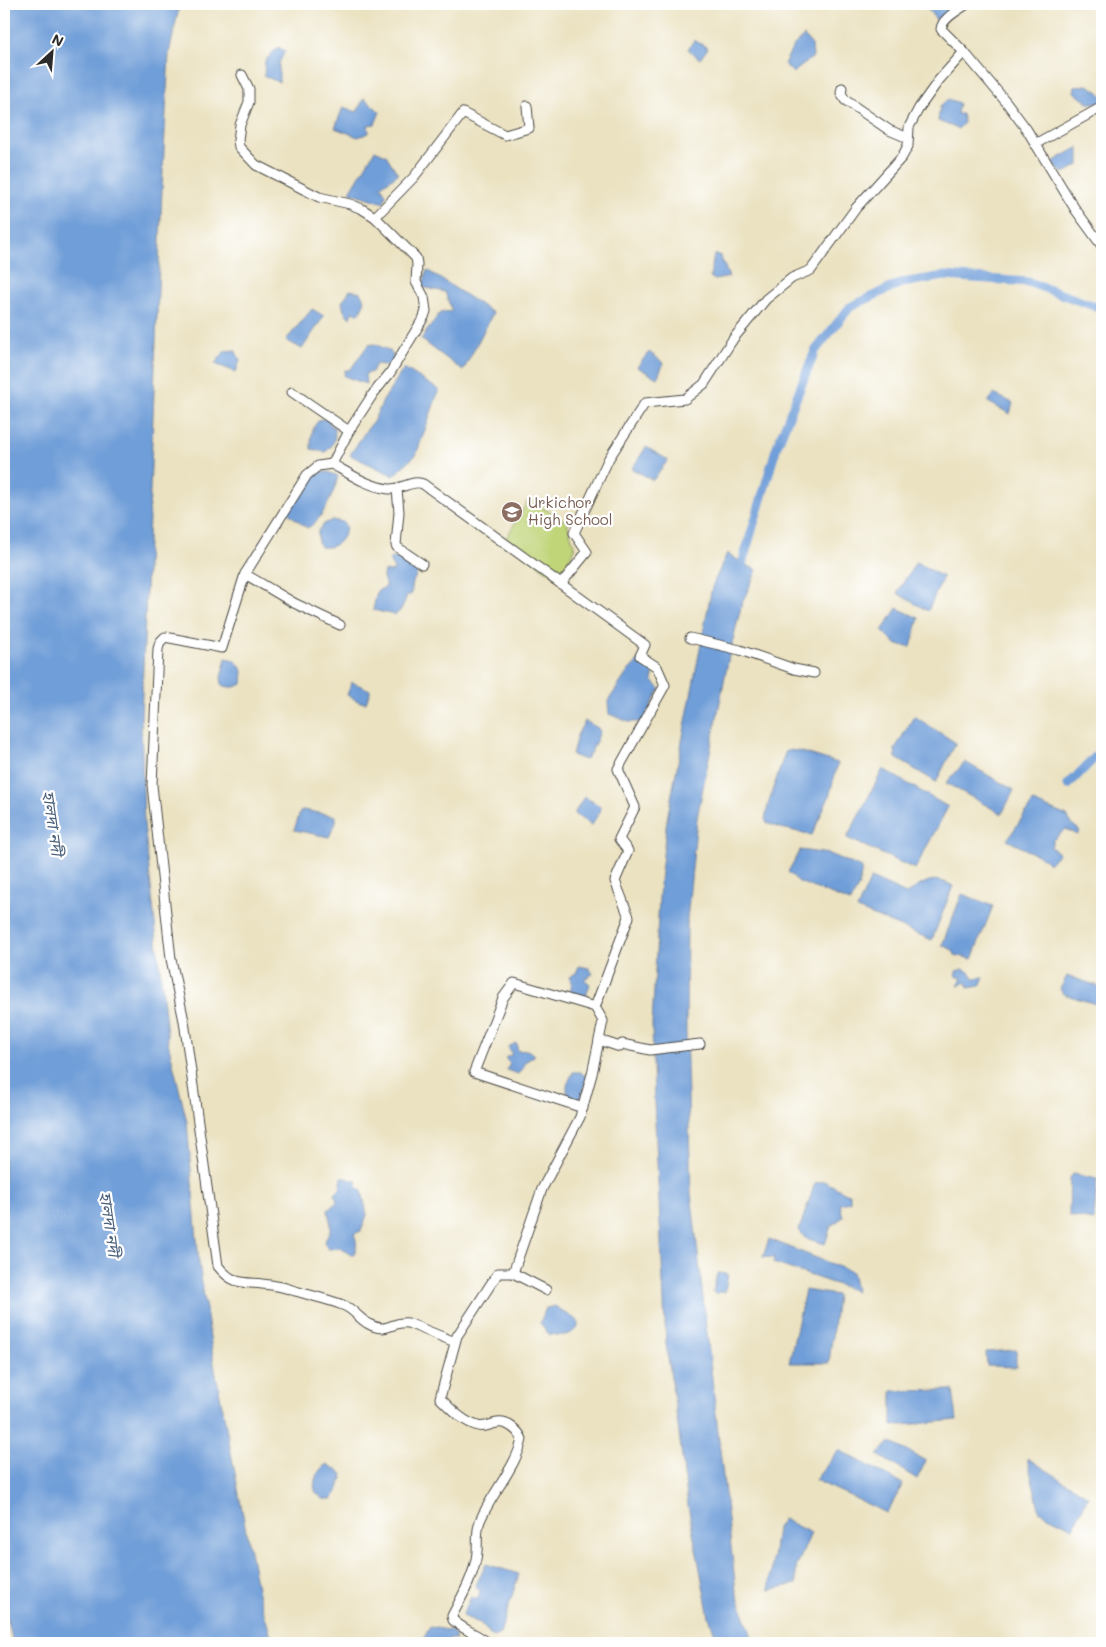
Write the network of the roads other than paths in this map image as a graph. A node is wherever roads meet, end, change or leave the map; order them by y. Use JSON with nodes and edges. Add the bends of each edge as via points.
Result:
{"nodes":[{"id":1,"x":967,"y":4,"type":"edge"},
{"id":2,"x":964,"y":52,"type":"junction"},
{"id":3,"x":242,"y":76,"type":"dead end"},
{"id":4,"x":842,"y":88,"type":"dead end"},
{"id":5,"x":527,"y":106,"type":"dead end"},
{"id":6,"x":1102,"y":107,"type":"edge"},
{"id":7,"x":908,"y":138,"type":"junction"},
{"id":8,"x":1035,"y":144,"type":"junction"},
{"id":9,"x":374,"y":217,"type":"junction"},
{"id":10,"x":1102,"y":246,"type":"edge"},
{"id":11,"x":292,"y":392,"type":"dead end"},
{"id":12,"x":349,"y":431,"type":"junction"},
{"id":13,"x":332,"y":464,"type":"junction"},
{"id":14,"x":397,"y":489,"type":"junction"},
{"id":15,"x":422,"y":564,"type":"dead end"},
{"id":16,"x":244,"y":574,"type":"junction"},
{"id":17,"x":561,"y":584,"type":"junction"},
{"id":18,"x":340,"y":625,"type":"dead end"},
{"id":19,"x":690,"y":638,"type":"dead end"},
{"id":20,"x":814,"y":673,"type":"dead end"},
{"id":21,"x":595,"y":1007,"type":"junction"},
{"id":22,"x":599,"y":1040,"type":"junction"},
{"id":23,"x":695,"y":1045,"type":"dead end"},
{"id":24,"x":583,"y":1108,"type":"junction"},
{"id":25,"x":513,"y":1273,"type":"junction"},
{"id":26,"x":546,"y":1290,"type":"dead end"},
{"id":27,"x":455,"y":1342,"type":"junction"},
{"id":28,"x":488,"y":1643,"type":"edge"}],
"edges":[{"from":1,"to":2,"type":"street","via":[[941,25],[941,29]]},
{"from":2,"to":7,"type":"street","via":[[919,108],[909,127]]},
{"from":2,"to":8,"type":"street","via":[[1007,103]]},
{"from":3,"to":9,"type":"street","via":[[249,89],[249,102],[240,125],[239,147],[256,165],[319,197],[350,204]]},
{"from":4,"to":7,"type":"street","via":[[845,100],[889,130]]},
{"from":5,"to":9,"type":"street","via":[[529,128],[505,135],[463,113],[414,177]]},
{"from":6,"to":8,"type":"street"},
{"from":7,"to":17,"type":"street","via":[[902,157],[856,208],[811,270],[792,278],[766,299],[733,339],[704,384],[685,399],[645,403],[609,458],[574,533],[588,552]]},
{"from":8,"to":10,"type":"street"},
{"from":9,"to":12,"type":"street","via":[[416,258],[416,282],[424,297],[426,311],[390,373]]},
{"from":11,"to":12,"type":"street"},
{"from":12,"to":13,"type":"street"},
{"from":13,"to":14,"type":"street","via":[[370,484]]},
{"from":13,"to":16,"type":"street","via":[[318,466],[307,475]]},
{"from":14,"to":15,"type":"street","via":[[396,545]]},
{"from":14,"to":17,"type":"street","via":[[417,482],[423,484]]},
{"from":16,"to":18,"type":"street"},
{"from":16,"to":27,"type":"street","via":[[222,648],[165,637],[160,642],[152,785],[171,960],[184,1021],[218,1266],[233,1280],[244,1284],[291,1289],[347,1307],[360,1319],[382,1328],[408,1323]]},
{"from":17,"to":21,"type":"street","via":[[645,645],[640,656],[657,667],[665,685],[618,769],[635,807],[619,839],[628,851],[615,881],[629,917]]},
{"from":19,"to":20,"type":"street"},
{"from":21,"to":22,"type":"street","via":[[603,1021]]},
{"from":21,"to":24,"type":"street","via":[[514,983],[503,998],[474,1072]]},
{"from":22,"to":23,"type":"street","via":[[620,1047],[622,1044],[650,1050]]},
{"from":22,"to":24,"type":"street"},
{"from":24,"to":25,"type":"street","via":[[542,1188]]},
{"from":25,"to":26,"type":"street"},
{"from":25,"to":27,"type":"street","via":[[498,1273]]},
{"from":27,"to":28,"type":"street","via":[[440,1398],[456,1414],[477,1426],[504,1423],[518,1432],[522,1439],[480,1520],[475,1565],[452,1616],[457,1624]]}]}
